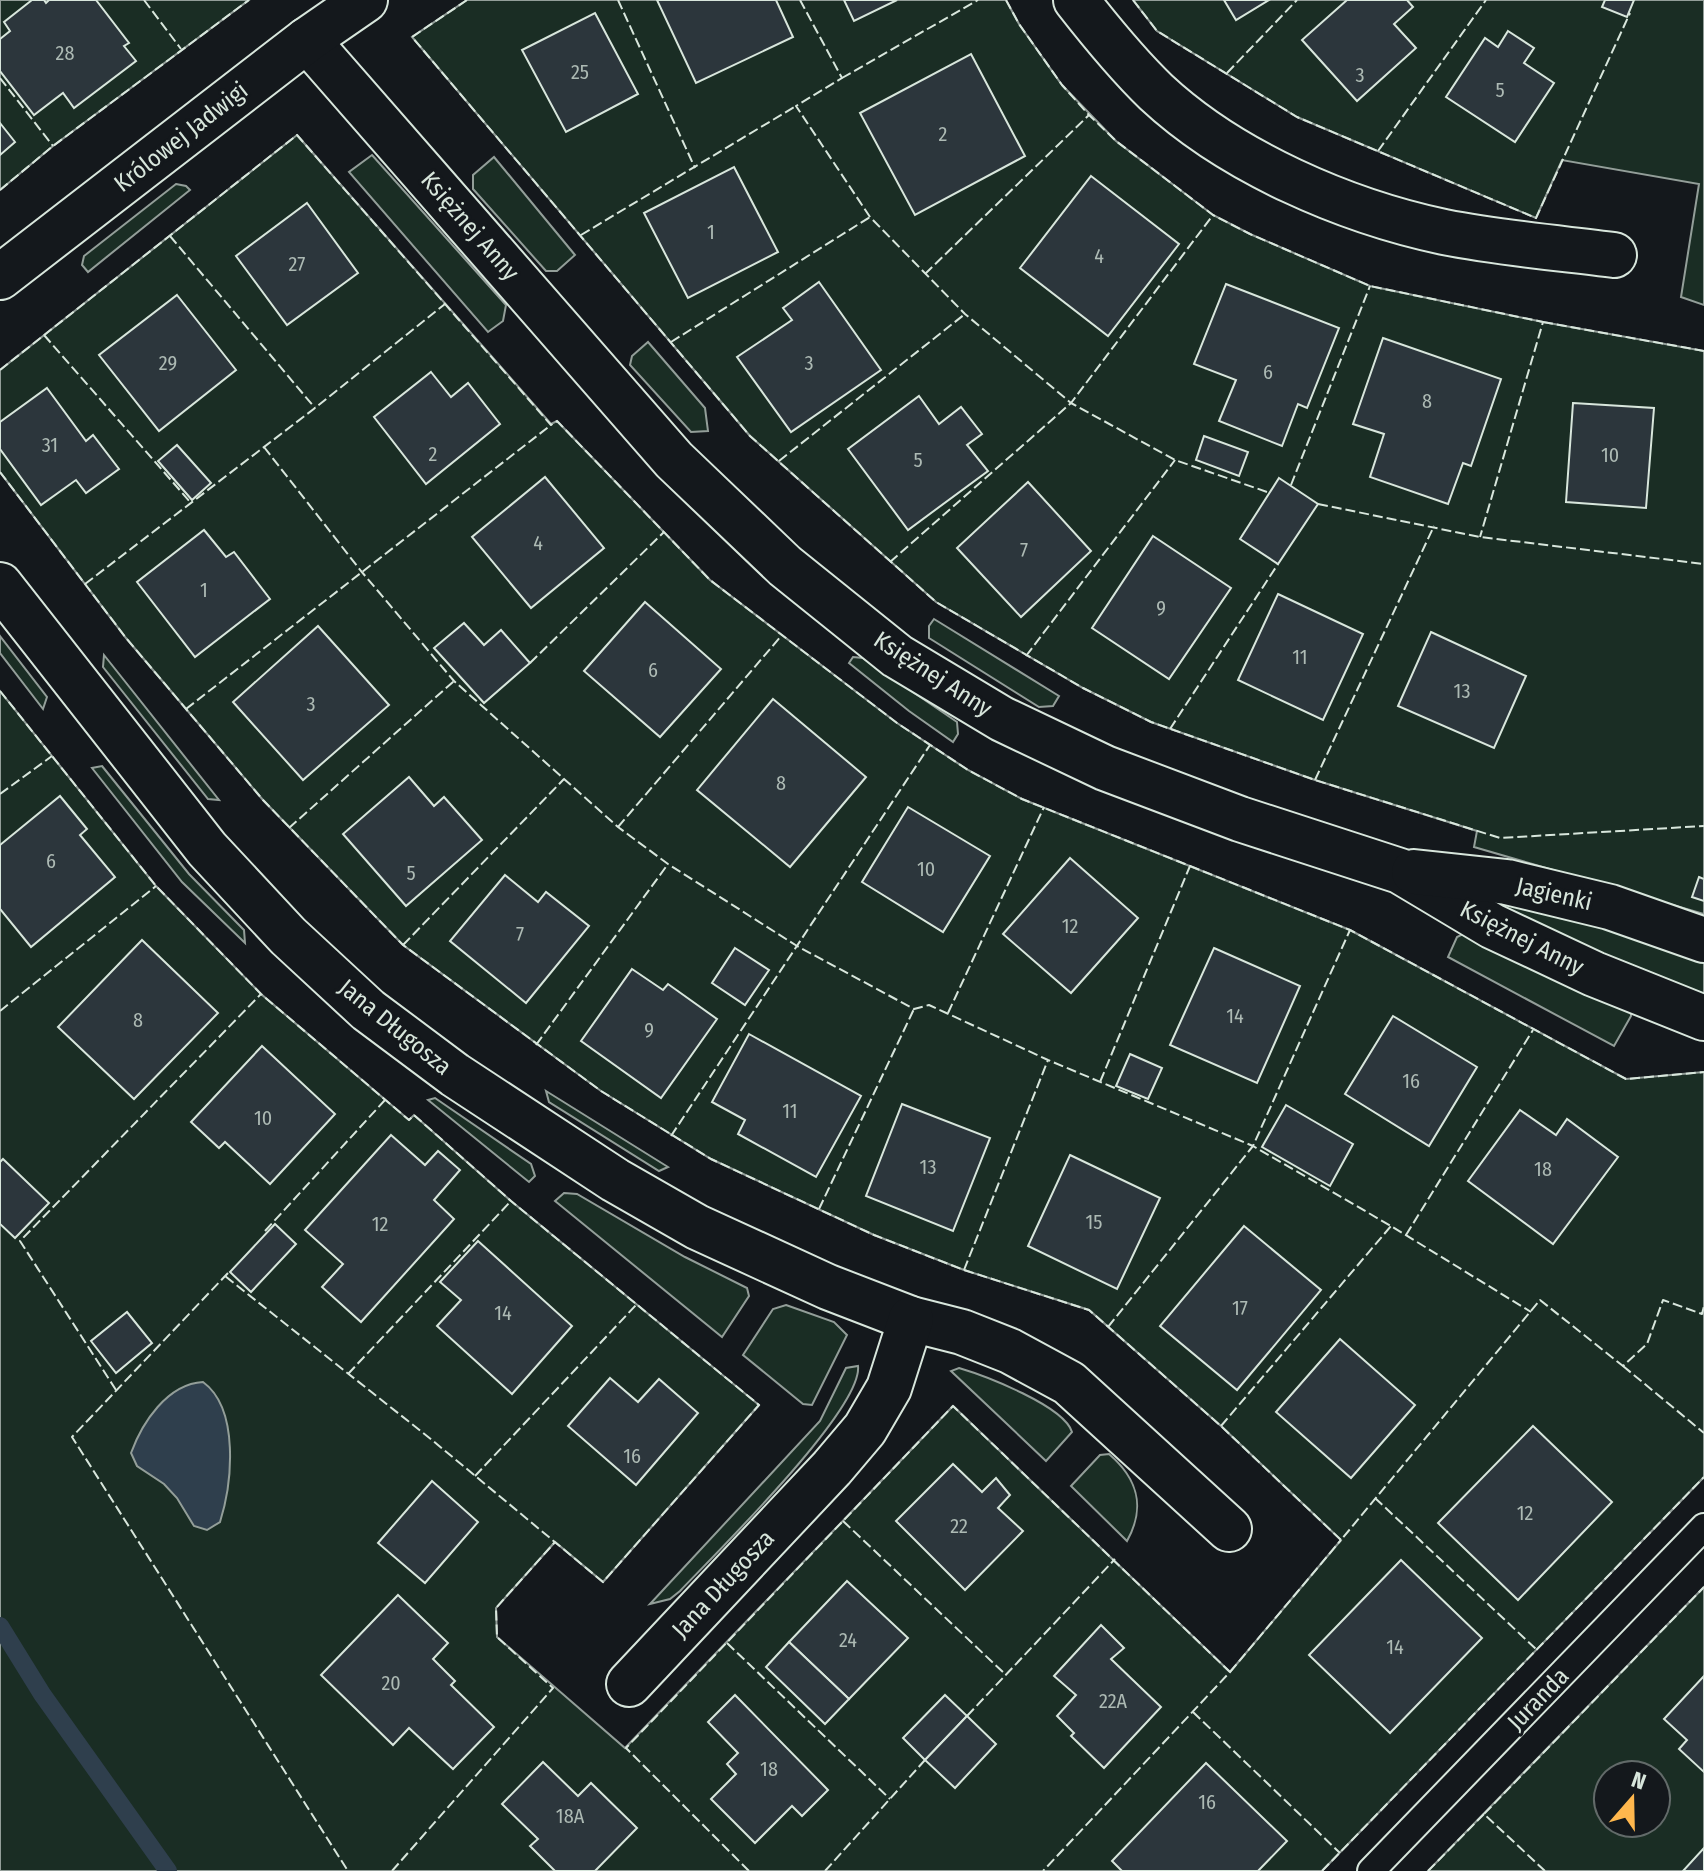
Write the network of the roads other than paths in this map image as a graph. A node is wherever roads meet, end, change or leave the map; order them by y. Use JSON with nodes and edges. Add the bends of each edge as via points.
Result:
{"nodes":[{"id":1,"x":365,"y":0,"type":"edge"},
{"id":2,"x":1076,"y":0,"type":"edge"},
{"id":3,"x":307,"y":40,"type":"junction"},
{"id":4,"x":1614,"y":255,"type":"dead end"},
{"id":5,"x":0,"y":277,"type":"edge"},
{"id":6,"x":0,"y":585,"type":"edge"},
{"id":7,"x":1400,"y":871,"type":"junction"},
{"id":8,"x":1704,"y":940,"type":"edge"},
{"id":9,"x":1704,"y":1018,"type":"edge"},
{"id":10,"x":911,"y":1319,"type":"junction"},
{"id":11,"x":1704,"y":1527,"type":"edge"},
{"id":12,"x":1229,"y":1529,"type":"dead end"},
{"id":13,"x":629,"y":1684,"type":"dead end"},
{"id":14,"x":1371,"y":1871,"type":"edge"}],
"edges":[{"from":1,"to":3,"type":"street","name":"Królowej Jadwigi"},
{"from":2,"to":4,"type":"street","via":[[1110,44],[1195,124],[1300,183],[1373,213],[1445,232]]},
{"from":3,"to":5,"type":"street","name":"Królowej Jadwigi"},
{"from":3,"to":7,"type":"street","name":"Księżnej Anny","via":[[674,460],[785,566],[897,656],[1002,719],[1105,768]]},
{"from":6,"to":10,"type":"street","name":"Jana Długosza","via":[[207,849],[288,936],[368,1010],[455,1075],[628,1188],[697,1227]]},
{"from":7,"to":8,"type":"street","name":"Jagienki","via":[[1507,882],[1610,907]]},
{"from":7,"to":9,"type":"street","name":"Księżnej Anny","via":[[1492,926]]},
{"from":10,"to":12,"type":"street","name":"Jana Długosza","via":[[1010,1351],[1069,1383]]},
{"from":10,"to":13,"type":"street","name":"Jana Długosza","via":[[889,1388],[865,1429]]},
{"from":11,"to":14,"type":"lane","name":"Juranda"}]}
